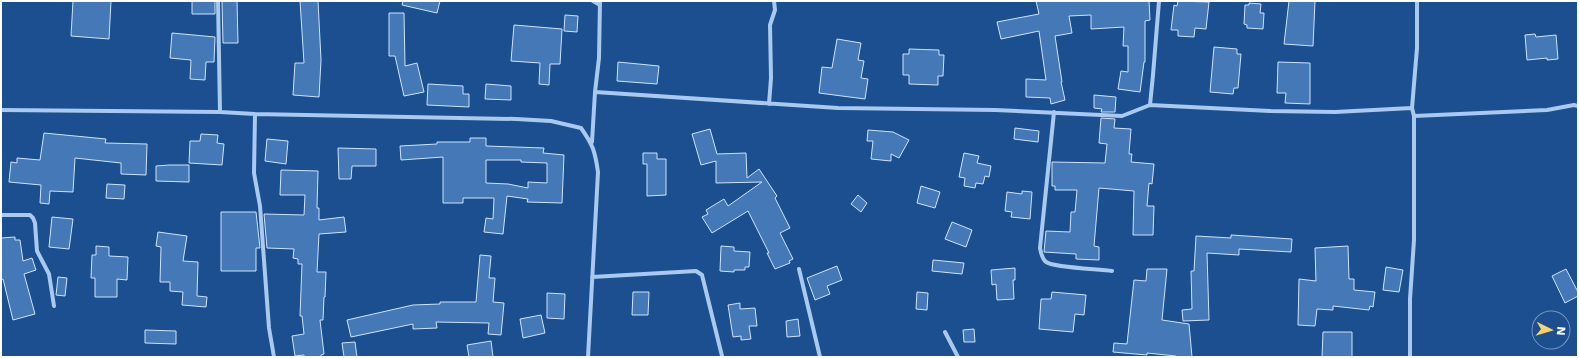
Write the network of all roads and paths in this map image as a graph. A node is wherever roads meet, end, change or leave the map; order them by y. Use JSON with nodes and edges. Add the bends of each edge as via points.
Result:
{"nodes":[{"id":1,"x":218,"y":1,"type":"edge"},
{"id":2,"x":593,"y":1,"type":"edge"},
{"id":3,"x":774,"y":1,"type":"edge"},
{"id":4,"x":1159,"y":1,"type":"edge"},
{"id":5,"x":1417,"y":1,"type":"edge"},
{"id":6,"x":600,"y":3,"type":"edge"},
{"id":7,"x":595,"y":92,"type":"junction"},
{"id":8,"x":769,"y":104,"type":"junction"},
{"id":9,"x":1150,"y":105,"type":"junction"},
{"id":10,"x":1578,"y":106,"type":"edge"},
{"id":11,"x":1412,"y":108,"type":"junction"},
{"id":12,"x":1,"y":110,"type":"edge"},
{"id":13,"x":220,"y":112,"type":"junction"},
{"id":14,"x":1054,"y":112,"type":"junction"},
{"id":15,"x":255,"y":114,"type":"junction"},
{"id":16,"x":1414,"y":116,"type":"junction"},
{"id":17,"x":592,"y":143,"type":"junction"},
{"id":18,"x":1,"y":215,"type":"edge"},
{"id":19,"x":800,"y":269,"type":"dead end"},
{"id":20,"x":1112,"y":271,"type":"dead end"},
{"id":21,"x":592,"y":278,"type":"junction"},
{"id":22,"x":54,"y":306,"type":"dead end"},
{"id":23,"x":945,"y":332,"type":"dead end"},
{"id":24,"x":722,"y":356,"type":"dead end"},
{"id":25,"x":274,"y":357,"type":"edge"},
{"id":26,"x":588,"y":357,"type":"edge"},
{"id":27,"x":820,"y":357,"type":"edge"},
{"id":28,"x":958,"y":357,"type":"edge"},
{"id":29,"x":1410,"y":357,"type":"edge"}],
"edges":[{"from":1,"to":13,"type":"street"},
{"from":2,"to":6,"type":"street"},
{"from":3,"to":8,"type":"street","via":[[775,10],[770,25]]},
{"from":4,"to":9,"type":"street"},
{"from":5,"to":11,"type":"street","via":[[1417,48]]},
{"from":6,"to":7,"type":"street","via":[[599,58]]},
{"from":7,"to":8,"type":"street"},
{"from":7,"to":17,"type":"street"},
{"from":8,"to":14,"type":"street","via":[[838,108]]},
{"from":9,"to":11,"type":"street","via":[[1335,112]]},
{"from":9,"to":14,"type":"street","via":[[1122,116]]},
{"from":10,"to":16,"type":"street","via":[[1547,110]]},
{"from":11,"to":16,"type":"street"},
{"from":12,"to":13,"type":"street"},
{"from":13,"to":15,"type":"street"},
{"from":14,"to":20,"type":"street","via":[[1040,248],[1042,258],[1047,263],[1056,265]]},
{"from":15,"to":17,"type":"street","via":[[551,121],[581,128]]},
{"from":15,"to":25,"type":"street","via":[[254,173],[260,206],[269,328]]},
{"from":16,"to":29,"type":"street","via":[[1414,240]]},
{"from":17,"to":21,"type":"street","via":[[598,172]]},
{"from":18,"to":22,"type":"street","via":[[30,215],[33,218],[37,251],[50,274]]},
{"from":19,"to":27,"type":"street"},
{"from":21,"to":24,"type":"street","via":[[700,272]]},
{"from":21,"to":26,"type":"street"},
{"from":23,"to":28,"type":"street"}]}
